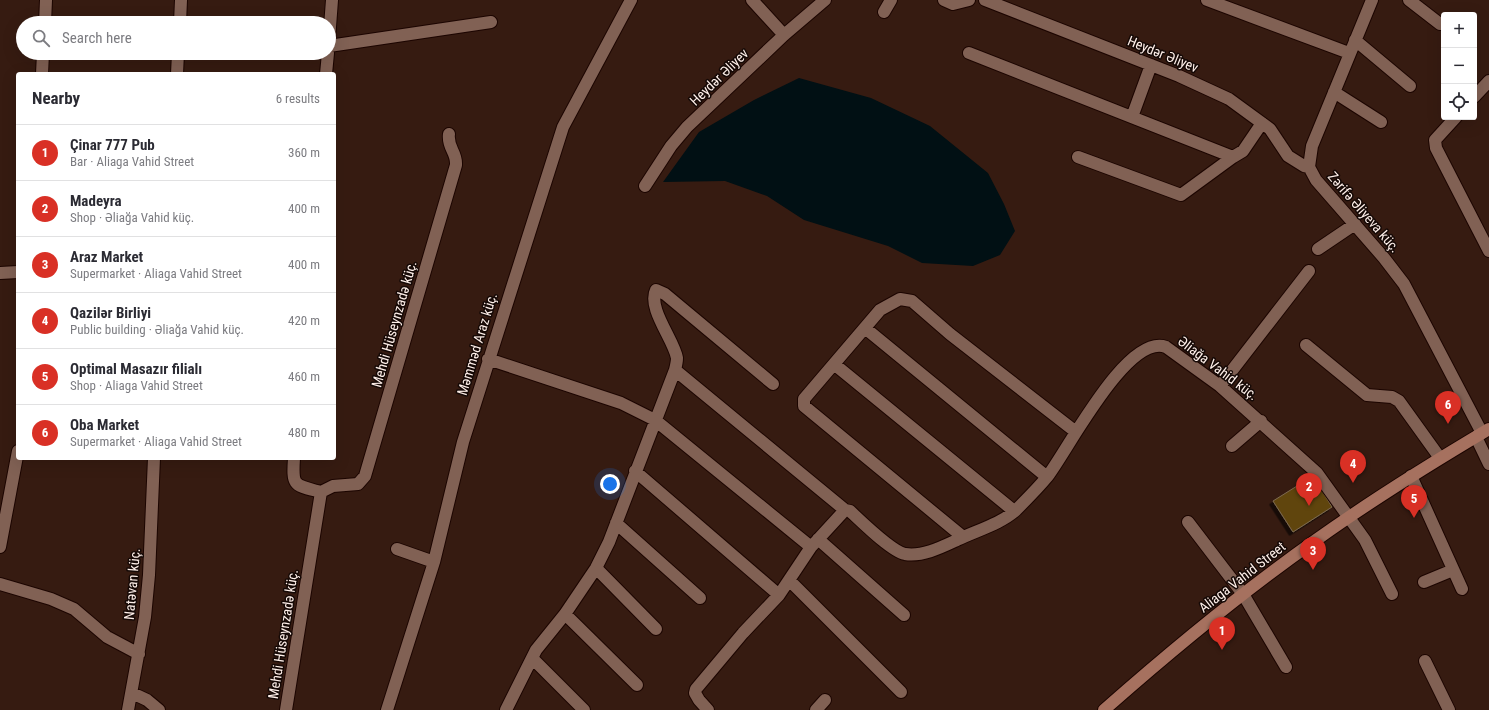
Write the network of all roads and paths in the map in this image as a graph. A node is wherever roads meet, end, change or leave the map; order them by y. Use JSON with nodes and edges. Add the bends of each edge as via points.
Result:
{"nodes":[{"id":1,"x":46,"y":0,"type":"edge"},
{"id":2,"x":181,"y":0,"type":"edge"},
{"id":3,"x":332,"y":0,"type":"edge"},
{"id":4,"x":631,"y":0,"type":"edge"},
{"id":5,"x":752,"y":0,"type":"edge"},
{"id":6,"x":825,"y":0,"type":"edge"},
{"id":7,"x":891,"y":0,"type":"edge"},
{"id":8,"x":944,"y":0,"type":"edge"},
{"id":9,"x":969,"y":0,"type":"edge"},
{"id":10,"x":985,"y":0,"type":"edge"},
{"id":11,"x":1207,"y":0,"type":"edge"},
{"id":12,"x":1372,"y":0,"type":"edge"},
{"id":13,"x":1410,"y":0,"type":"edge"},
{"id":14,"x":884,"y":12,"type":"dead end"},
{"id":15,"x":45,"y":16,"type":"edge"},
{"id":16,"x":180,"y":16,"type":"edge"},
{"id":17,"x":331,"y":16,"type":"edge"},
{"id":18,"x":491,"y":22,"type":"dead end"},
{"id":19,"x":1440,"y":24,"type":"dead end"},
{"id":20,"x":784,"y":35,"type":"junction"},
{"id":21,"x":1355,"y":40,"type":"junction"},
{"id":22,"x":336,"y":45,"type":"edge"},
{"id":23,"x":970,"y":53,"type":"dead end"},
{"id":24,"x":1349,"y":53,"type":"junction"},
{"id":25,"x":43,"y":60,"type":"edge"},
{"id":26,"x":178,"y":60,"type":"edge"},
{"id":27,"x":327,"y":60,"type":"edge"},
{"id":28,"x":1151,"y":65,"type":"junction"},
{"id":29,"x":42,"y":72,"type":"edge"},
{"id":30,"x":177,"y":72,"type":"edge"},
{"id":31,"x":326,"y":72,"type":"edge"},
{"id":32,"x":1489,"y":81,"type":"edge"},
{"id":33,"x":1410,"y":86,"type":"dead end"},
{"id":34,"x":1334,"y":92,"type":"junction"},
{"id":35,"x":1477,"y":94,"type":"edge"},
{"id":36,"x":1132,"y":117,"type":"junction"},
{"id":37,"x":1453,"y":120,"type":"edge"},
{"id":38,"x":1381,"y":122,"type":"dead end"},
{"id":39,"x":1262,"y":123,"type":"junction"},
{"id":40,"x":449,"y":134,"type":"dead end"},
{"id":41,"x":1078,"y":157,"type":"dead end"},
{"id":42,"x":1233,"y":157,"type":"junction"},
{"id":43,"x":1309,"y":167,"type":"junction"},
{"id":44,"x":646,"y":186,"type":"dead end"},
{"id":45,"x":1355,"y":224,"type":"junction"},
{"id":46,"x":1318,"y":249,"type":"dead end"},
{"id":47,"x":1489,"y":251,"type":"edge"},
{"id":48,"x":1309,"y":271,"type":"dead end"},
{"id":49,"x":16,"y":272,"type":"edge"},
{"id":50,"x":0,"y":273,"type":"edge"},
{"id":51,"x":865,"y":328,"type":"junction"},
{"id":52,"x":1306,"y":345,"type":"dead end"},
{"id":53,"x":488,"y":359,"type":"junction"},
{"id":54,"x":834,"y":364,"type":"junction"},
{"id":55,"x":675,"y":370,"type":"junction"},
{"id":56,"x":773,"y":384,"type":"dead end"},
{"id":57,"x":1220,"y":386,"type":"junction"},
{"id":58,"x":655,"y":420,"type":"junction"},
{"id":59,"x":1261,"y":421,"type":"junction"},
{"id":60,"x":1076,"y":432,"type":"junction"},
{"id":61,"x":1482,"y":433,"type":"edge"},
{"id":62,"x":1232,"y":446,"type":"dead end"},
{"id":63,"x":1440,"y":458,"type":"junction"},
{"id":64,"x":16,"y":460,"type":"edge"},
{"id":65,"x":154,"y":460,"type":"edge"},
{"id":66,"x":294,"y":460,"type":"edge"},
{"id":67,"x":1489,"y":464,"type":"edge"},
{"id":68,"x":635,"y":471,"type":"junction"},
{"id":69,"x":1411,"y":476,"type":"junction"},
{"id":70,"x":1047,"y":477,"type":"junction"},
{"id":71,"x":321,"y":492,"type":"junction"},
{"id":72,"x":845,"y":510,"type":"junction"},
{"id":73,"x":1014,"y":511,"type":"junction"},
{"id":74,"x":1350,"y":516,"type":"junction"},
{"id":75,"x":1188,"y":522,"type":"dead end"},
{"id":76,"x":616,"y":523,"type":"junction"},
{"id":77,"x":962,"y":537,"type":"junction"},
{"id":78,"x":814,"y":543,"type":"junction"},
{"id":79,"x":0,"y":547,"type":"edge"},
{"id":80,"x":397,"y":549,"type":"dead end"},
{"id":81,"x":434,"y":562,"type":"junction"},
{"id":82,"x":596,"y":568,"type":"junction"},
{"id":83,"x":1453,"y":570,"type":"junction"},
{"id":84,"x":789,"y":580,"type":"junction"},
{"id":85,"x":1424,"y":582,"type":"dead end"},
{"id":86,"x":0,"y":584,"type":"edge"},
{"id":87,"x":1462,"y":589,"type":"dead end"},
{"id":88,"x":1243,"y":594,"type":"junction"},
{"id":89,"x":1392,"y":594,"type":"dead end"},
{"id":90,"x":779,"y":595,"type":"junction"},
{"id":91,"x":700,"y":598,"type":"dead end"},
{"id":92,"x":565,"y":614,"type":"junction"},
{"id":93,"x":904,"y":615,"type":"dead end"},
{"id":94,"x":656,"y":628,"type":"dead end"},
{"id":95,"x":139,"y":654,"type":"junction"},
{"id":96,"x":532,"y":658,"type":"junction"},
{"id":97,"x":1425,"y":661,"type":"dead end"},
{"id":98,"x":1286,"y":667,"type":"dead end"},
{"id":99,"x":637,"y":685,"type":"dead end"},
{"id":100,"x":132,"y":692,"type":"junction"},
{"id":101,"x":901,"y":692,"type":"dead end"},
{"id":102,"x":826,"y":700,"type":"dead end"},
{"id":103,"x":128,"y":710,"type":"edge"},
{"id":104,"x":159,"y":710,"type":"edge"},
{"id":105,"x":286,"y":710,"type":"edge"},
{"id":106,"x":388,"y":710,"type":"edge"},
{"id":107,"x":506,"y":710,"type":"edge"},
{"id":108,"x":584,"y":710,"type":"edge"},
{"id":109,"x":708,"y":710,"type":"edge"},
{"id":110,"x":816,"y":710,"type":"edge"},
{"id":111,"x":1104,"y":710,"type":"edge"},
{"id":112,"x":1449,"y":710,"type":"edge"}],
"edges":[{"from":1,"to":15,"type":"street"},
{"from":2,"to":16,"type":"street"},
{"from":3,"to":17,"type":"street"},
{"from":4,"to":53,"type":"street","name":"Məmməd Araz küç.","via":[[563,127]]},
{"from":5,"to":20,"type":"street"},
{"from":6,"to":20,"type":"street","name":"Heydər Əliyev"},
{"from":7,"to":14,"type":"street"},
{"from":8,"to":9,"type":"street","via":[[954,4]]},
{"from":10,"to":28,"type":"street","name":"Heydər Əliyev"},
{"from":11,"to":24,"type":"street"},
{"from":12,"to":21,"type":"street","name":"Zərifə Əliyeva küç."},
{"from":13,"to":19,"type":"street"},
{"from":18,"to":22,"type":"street"},
{"from":20,"to":44,"type":"street","name":"Heydər Əliyev","via":[[687,127],[671,146]]},
{"from":21,"to":24,"type":"street","name":"Zərifə Əliyeva küç."},
{"from":21,"to":33,"type":"street"},
{"from":23,"to":36,"type":"street"},
{"from":24,"to":34,"type":"street","name":"Zərifə Əliyeva küç."},
{"from":25,"to":29,"type":"street"},
{"from":26,"to":30,"type":"street"},
{"from":27,"to":31,"type":"street"},
{"from":28,"to":36,"type":"street"},
{"from":28,"to":39,"type":"street","name":"Heydər Əliyev","via":[[1229,99]]},
{"from":32,"to":35,"type":"street"},
{"from":34,"to":38,"type":"street"},
{"from":34,"to":43,"type":"street","name":"Zərifə Əliyeva küç.","via":[[1312,146]]},
{"from":36,"to":42,"type":"street"},
{"from":37,"to":47,"type":"street","via":[[1435,140],[1436,148]]},
{"from":39,"to":42,"type":"street","via":[[1243,151]]},
{"from":39,"to":43,"type":"street","name":"Heydər Əliyev","via":[[1270,129],[1288,156]]},
{"from":40,"to":71,"type":"street","name":"Mehdi Hüseynzadə küç.","via":[[448,142],[457,158],[456,165],[365,476],[358,484],[333,486]]},
{"from":41,"to":42,"type":"street","via":[[1181,195]]},
{"from":43,"to":45,"type":"street","name":"Zərifə Əliyeva küç.","via":[[1316,180]]},
{"from":45,"to":46,"type":"street"},
{"from":45,"to":61,"type":"street","name":"Zərifə Əliyeva küç.","via":[[1404,284]]},
{"from":48,"to":57,"type":"street"},
{"from":49,"to":50,"type":"street"},
{"from":51,"to":54,"type":"street"},
{"from":51,"to":60,"type":"street","via":[[880,310],[900,299],[912,301],[950,334]]},
{"from":51,"to":70,"type":"street"},
{"from":52,"to":63,"type":"street","via":[[1367,395],[1392,397],[1399,401]]},
{"from":53,"to":58,"type":"street","via":[[621,403]]},
{"from":53,"to":81,"type":"street","name":"Məmməd Araz küç.","via":[[463,442]]},
{"from":54,"to":73,"type":"street"},
{"from":54,"to":77,"type":"street","via":[[804,399],[804,406]]},
{"from":55,"to":56,"type":"street","via":[[675,351],[655,303],[655,292],[658,290]]},
{"from":55,"to":58,"type":"street"},
{"from":55,"to":72,"type":"street","name":"Əliağa Vahid küç."},
{"from":57,"to":59,"type":"street","name":"Əliağa Vahid küç."},
{"from":57,"to":60,"type":"street","name":"Əliağa Vahid küç.","via":[[1166,347],[1159,344],[1150,346],[1142,350],[1112,381],[1093,404]]},
{"from":58,"to":68,"type":"street"},
{"from":58,"to":78,"type":"street"},
{"from":59,"to":62,"type":"street"},
{"from":59,"to":74,"type":"street","name":"Əliağa Vahid küç.","via":[[1318,473]]},
{"from":60,"to":70,"type":"street","name":"Əliağa Vahid küç."},
{"from":61,"to":63,"type":"main road","name":"Aliaga Vahid Street"},
{"from":61,"to":67,"type":"street","name":"Zərifə Əliyeva küç."},
{"from":63,"to":69,"type":"main road","name":"Aliaga Vahid Street"},
{"from":64,"to":79,"type":"street"},
{"from":65,"to":95,"type":"street","name":"Natəvan küç.","via":[[149,575]]},
{"from":66,"to":71,"type":"street","via":[[292,477],[295,483]]},
{"from":68,"to":76,"type":"street"},
{"from":68,"to":90,"type":"street"},
{"from":69,"to":74,"type":"main road","name":"Aliaga Vahid Street"},
{"from":69,"to":83,"type":"street"},
{"from":70,"to":73,"type":"street","name":"Əliağa Vahid küç."},
{"from":71,"to":105,"type":"street","name":"Mehdi Hüseynzadə küç."},
{"from":72,"to":77,"type":"street","name":"Əliağa Vahid küç.","via":[[850,511],[895,550],[904,554],[924,553]]},
{"from":72,"to":78,"type":"street"},
{"from":73,"to":77,"type":"street","name":"Əliağa Vahid küç."},
{"from":74,"to":88,"type":"main road","name":"Aliaga Vahid Street"},
{"from":74,"to":89,"type":"street","name":"Əliağa Vahid küç."},
{"from":75,"to":88,"type":"street"},
{"from":76,"to":82,"type":"street"},
{"from":76,"to":91,"type":"street"},
{"from":78,"to":84,"type":"street"},
{"from":78,"to":93,"type":"street"},
{"from":80,"to":81,"type":"street"},
{"from":81,"to":106,"type":"street","name":"Məmməd Araz küç."},
{"from":82,"to":92,"type":"street"},
{"from":82,"to":94,"type":"street"},
{"from":83,"to":85,"type":"street"},
{"from":83,"to":87,"type":"street"},
{"from":84,"to":90,"type":"street"},
{"from":84,"to":101,"type":"street"},
{"from":86,"to":95,"type":"street","via":[[51,599],[74,609],[107,637]]},
{"from":88,"to":98,"type":"street"},
{"from":88,"to":111,"type":"main road","name":"Aliaga Vahid Street"},
{"from":90,"to":109,"type":"street","via":[[742,633],[696,689],[695,693]]},
{"from":92,"to":96,"type":"street"},
{"from":92,"to":99,"type":"street"},
{"from":95,"to":100,"type":"street","name":"Natəvan küç."},
{"from":96,"to":107,"type":"street"},
{"from":96,"to":108,"type":"street"},
{"from":97,"to":112,"type":"street"},
{"from":100,"to":103,"type":"street","name":"Natəvan küç."},
{"from":100,"to":104,"type":"street"},
{"from":102,"to":110,"type":"street"}]}
